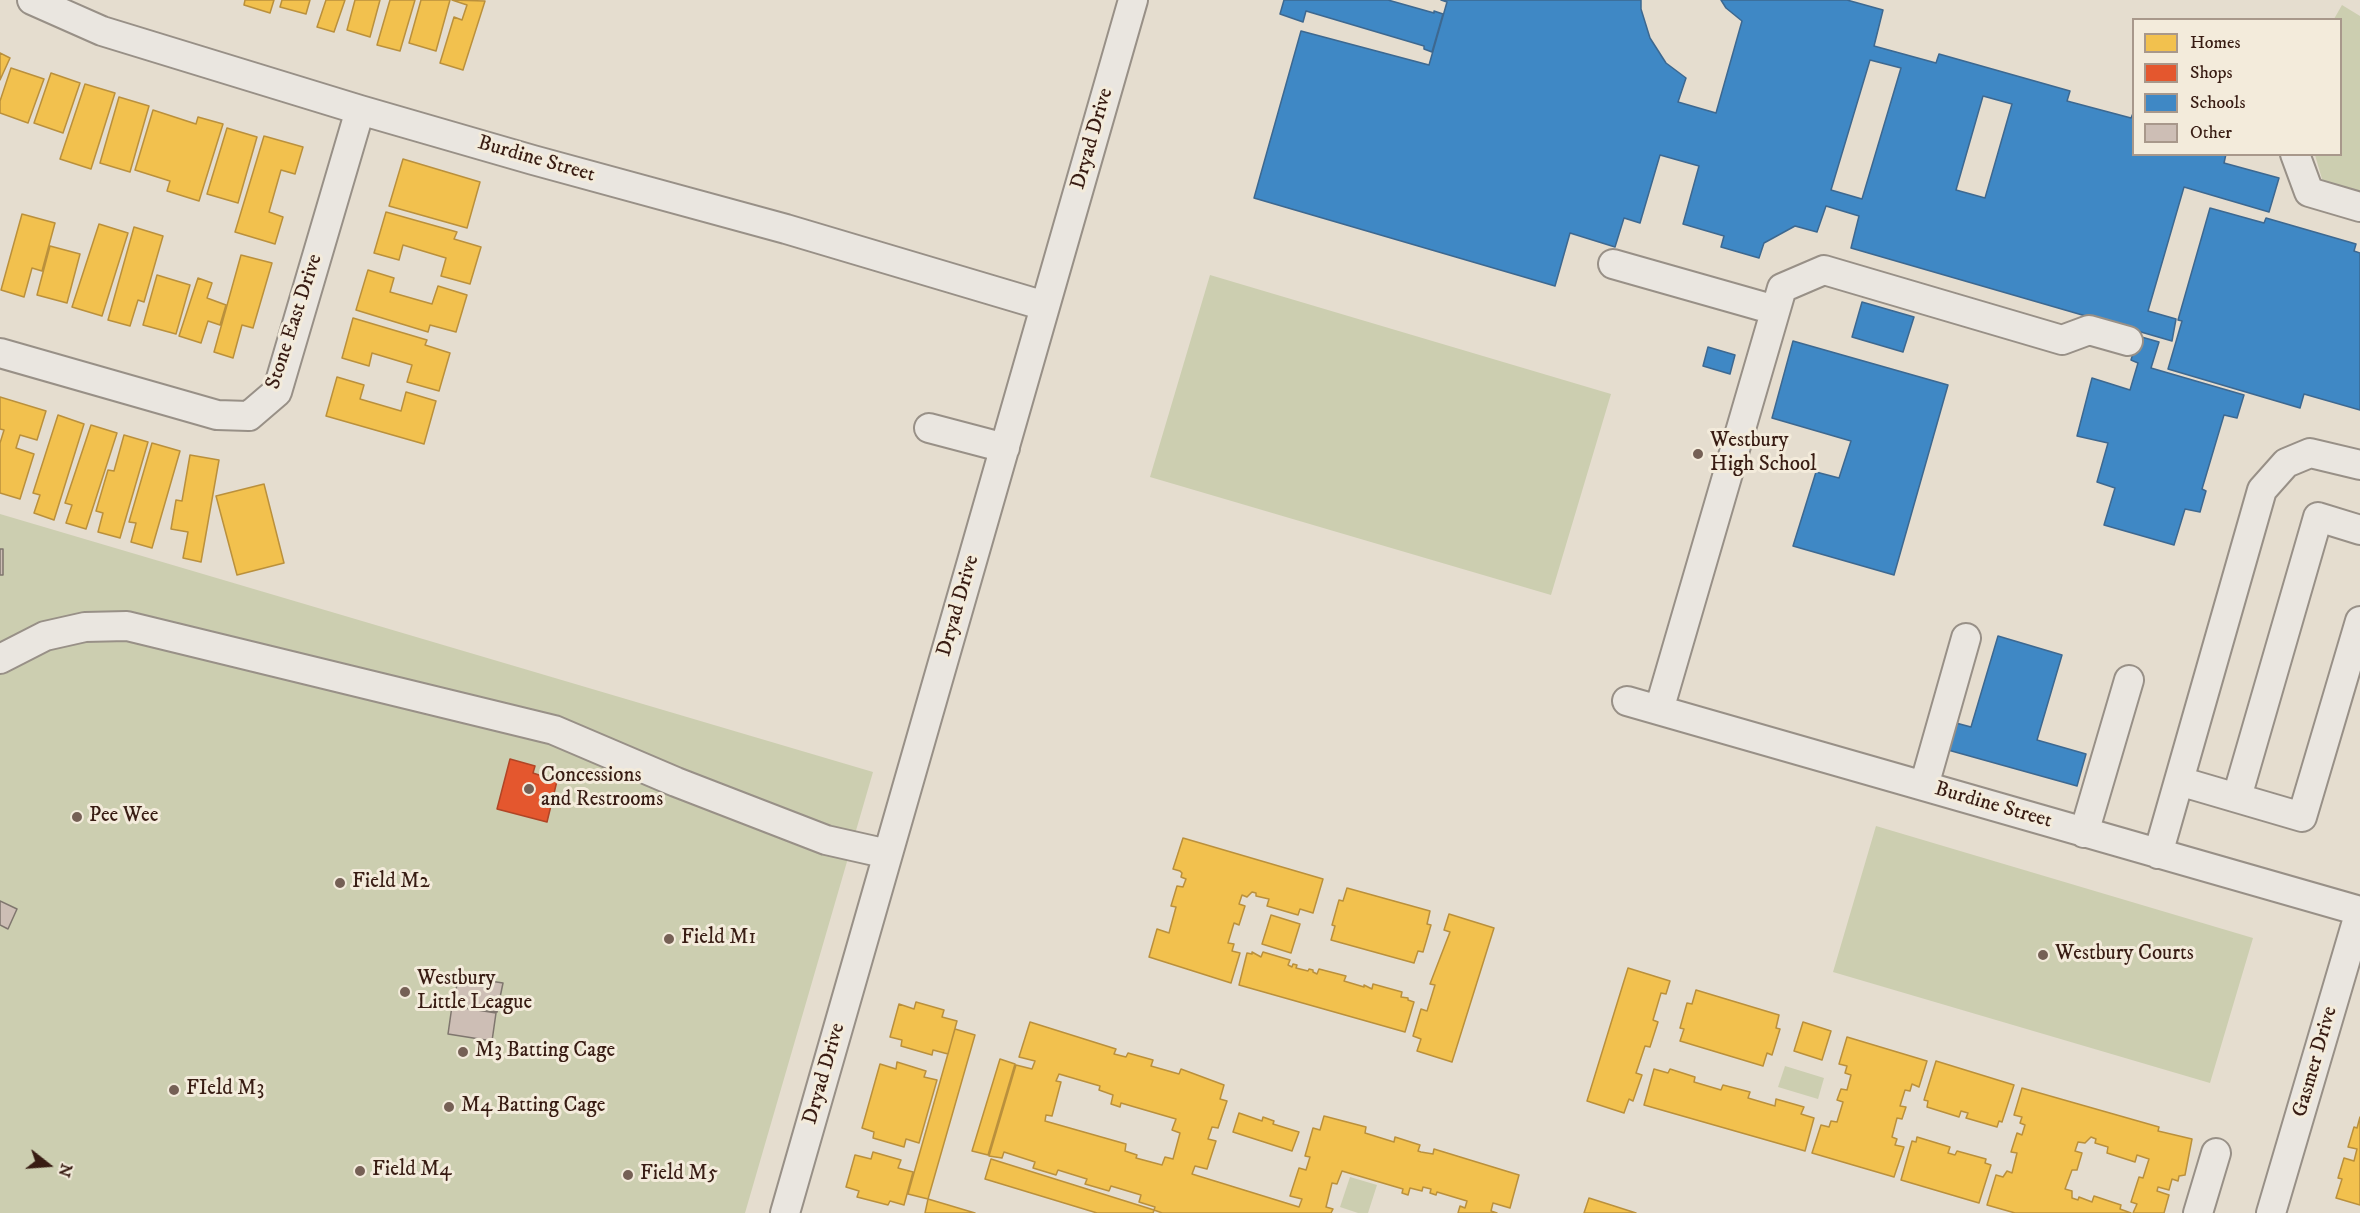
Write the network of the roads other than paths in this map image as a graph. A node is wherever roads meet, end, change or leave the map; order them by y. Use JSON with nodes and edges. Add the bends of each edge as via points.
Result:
{"nodes":[{"id":1,"x":32,"y":0,"type":"edge"},
{"id":2,"x":1133,"y":0,"type":"edge"},
{"id":3,"x":360,"y":110,"type":"junction"},
{"id":4,"x":2296,"y":156,"type":"edge"},
{"id":5,"x":2360,"y":207,"type":"edge"},
{"id":6,"x":1614,"y":264,"type":"dead end"},
{"id":7,"x":1045,"y":306,"type":"junction"},
{"id":8,"x":1775,"y":310,"type":"junction"},
{"id":9,"x":2128,"y":341,"type":"dead end"},
{"id":10,"x":0,"y":353,"type":"edge"},
{"id":11,"x":929,"y":428,"type":"dead end"},
{"id":12,"x":1005,"y":448,"type":"junction"},
{"id":13,"x":2360,"y":465,"type":"edge"},
{"id":14,"x":2360,"y":530,"type":"edge"},
{"id":15,"x":2360,"y":621,"type":"edge"},
{"id":16,"x":1966,"y":638,"type":"dead end"},
{"id":17,"x":0,"y":659,"type":"edge"},
{"id":18,"x":2129,"y":680,"type":"dead end"},
{"id":19,"x":1627,"y":701,"type":"dead end"},
{"id":20,"x":1659,"y":710,"type":"junction"},
{"id":21,"x":2179,"y":781,"type":"junction"},
{"id":22,"x":1924,"y":786,"type":"junction"},
{"id":23,"x":2237,"y":798,"type":"junction"},
{"id":24,"x":2084,"y":832,"type":"junction"},
{"id":25,"x":888,"y":854,"type":"junction"},
{"id":26,"x":2158,"y":854,"type":"junction"},
{"id":27,"x":2360,"y":911,"type":"edge"},
{"id":28,"x":2216,"y":1153,"type":"dead end"},
{"id":29,"x":785,"y":1213,"type":"edge"},
{"id":30,"x":2198,"y":1213,"type":"edge"},
{"id":31,"x":2271,"y":1213,"type":"edge"}],
"edges":[{"from":1,"to":3,"type":"street","name":"Burdine Street","via":[[102,31]]},
{"from":2,"to":7,"type":"street","name":"Dryad Drive"},
{"from":3,"to":7,"type":"street","name":"Burdine Street"},
{"from":3,"to":10,"type":"street","name":"Stone East Drive","via":[[277,392],[249,416],[217,415]]},
{"from":4,"to":5,"type":"street","via":[[2308,192]]},
{"from":6,"to":8,"type":"street"},
{"from":7,"to":12,"type":"street","name":"Dryad Drive"},
{"from":8,"to":9,"type":"street","via":[[1782,288],[1824,270],[2062,340],[2090,330]]},
{"from":8,"to":20,"type":"street"},
{"from":11,"to":12,"type":"street"},
{"from":12,"to":25,"type":"street","name":"Dryad Drive"},
{"from":13,"to":21,"type":"street","via":[[2310,453],[2286,462],[2262,490]]},
{"from":14,"to":23,"type":"street","via":[[2318,518]]},
{"from":15,"to":23,"type":"street","via":[[2302,817]]},
{"from":16,"to":22,"type":"street"},
{"from":17,"to":25,"type":"street","via":[[45,636],[85,627],[128,626],[554,730],[825,840]]},
{"from":18,"to":24,"type":"street"},
{"from":19,"to":20,"type":"street","name":"Burdine Street"},
{"from":20,"to":22,"type":"street","name":"Burdine Street"},
{"from":21,"to":23,"type":"street"},
{"from":21,"to":26,"type":"street"},
{"from":22,"to":24,"type":"street","name":"Burdine Street"},
{"from":24,"to":26,"type":"street","name":"Burdine Street"},
{"from":25,"to":29,"type":"street","name":"Dryad Drive"},
{"from":26,"to":27,"type":"street","name":"Burdine Street"},
{"from":27,"to":31,"type":"street","name":"Gasmer Drive"},
{"from":28,"to":30,"type":"street"}]}
